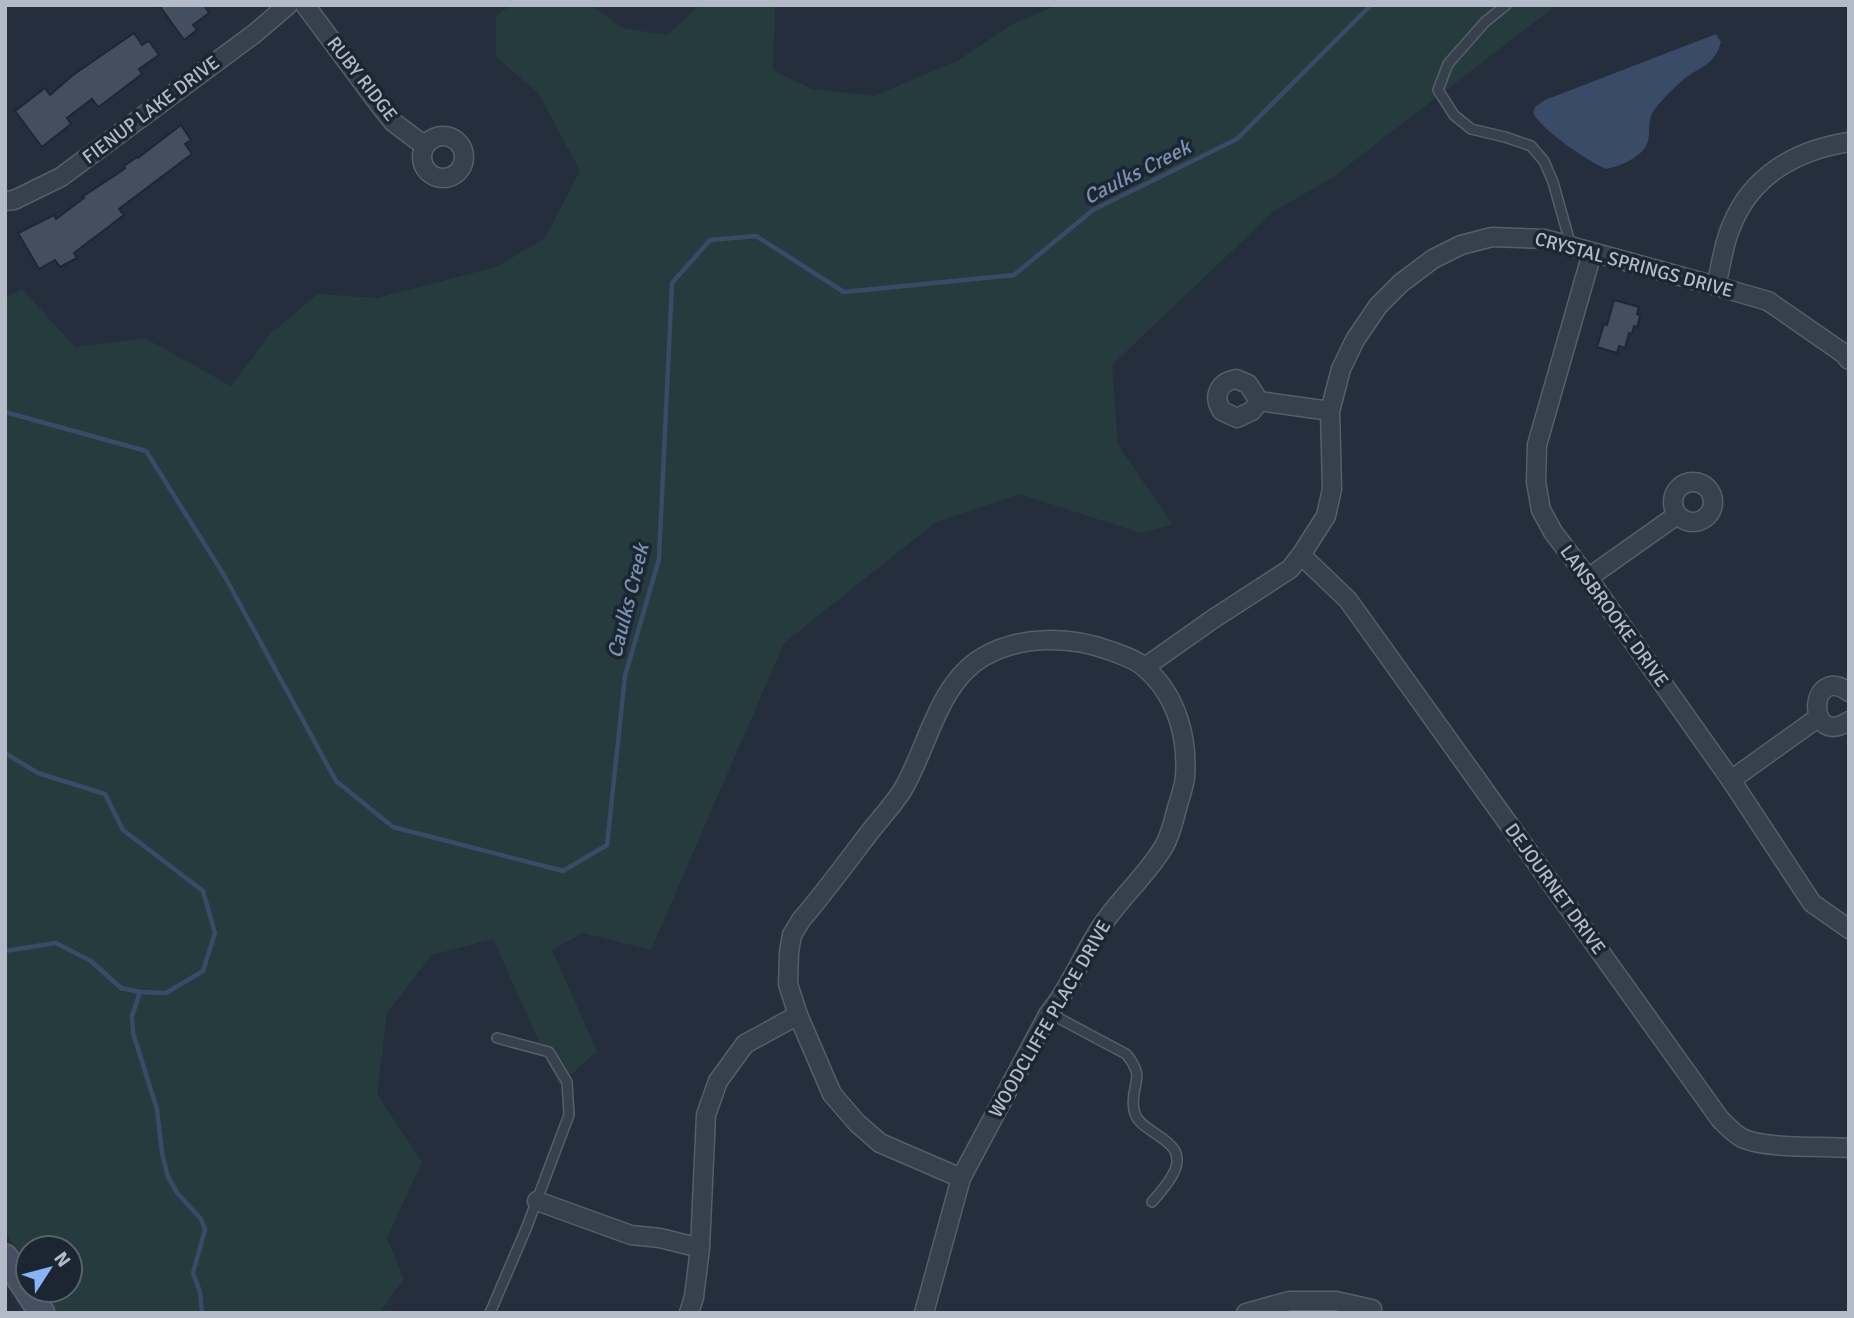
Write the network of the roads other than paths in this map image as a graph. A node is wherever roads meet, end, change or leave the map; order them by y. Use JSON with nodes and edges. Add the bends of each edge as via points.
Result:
{"nodes":[{"id":1,"x":288,"y":5,"type":"edge"},
{"id":2,"x":305,"y":5,"type":"edge"},
{"id":3,"x":1506,"y":5,"type":"edge"},
{"id":4,"x":1849,"y":142,"type":"edge"},
{"id":5,"x":425,"y":146,"type":"dead end"},
{"id":6,"x":5,"y":201,"type":"edge"},
{"id":7,"x":1571,"y":246,"type":"junction"},
{"id":8,"x":1592,"y":253,"type":"junction"},
{"id":9,"x":1716,"y":286,"type":"junction"},
{"id":10,"x":1849,"y":360,"type":"edge"},
{"id":11,"x":1259,"y":401,"type":"dead end"},
{"id":12,"x":1330,"y":411,"type":"junction"},
{"id":13,"x":1677,"y":515,"type":"dead end"},
{"id":14,"x":1301,"y":555,"type":"junction"},
{"id":15,"x":1588,"y":578,"type":"junction"},
{"id":16,"x":1145,"y":667,"type":"junction"},
{"id":17,"x":1849,"y":692,"type":"edge"},
{"id":18,"x":1819,"y":718,"type":"junction"},
{"id":19,"x":1849,"y":721,"type":"edge"},
{"id":20,"x":1731,"y":780,"type":"junction"},
{"id":21,"x":1849,"y":929,"type":"edge"},
{"id":22,"x":1049,"y":1013,"type":"junction"},
{"id":23,"x":798,"y":1015,"type":"junction"},
{"id":24,"x":497,"y":1038,"type":"dead end"},
{"id":25,"x":1849,"y":1148,"type":"edge"},
{"id":26,"x":961,"y":1178,"type":"junction"},
{"id":27,"x":537,"y":1201,"type":"junction"},
{"id":28,"x":1152,"y":1202,"type":"dead end"},
{"id":29,"x":700,"y":1248,"type":"junction"},
{"id":30,"x":5,"y":1256,"type":"edge"},
{"id":31,"x":1372,"y":1309,"type":"dead end"},
{"id":32,"x":42,"y":1313,"type":"edge"},
{"id":33,"x":490,"y":1313,"type":"edge"},
{"id":34,"x":688,"y":1313,"type":"edge"},
{"id":35,"x":924,"y":1313,"type":"edge"},
{"id":36,"x":1247,"y":1313,"type":"edge"}],
"edges":[{"from":1,"to":6,"type":"street","name":"FIENUP LAKE DRIVE","via":[[61,177]]},
{"from":2,"to":5,"type":"street","name":"RUBY RIDGE","via":[[380,107]]},
{"from":3,"to":7,"type":"lane","via":[[1448,64],[1438,90],[1454,115],[1471,129],[1531,146],[1544,161]]},
{"from":4,"to":9,"type":"street","via":[[1797,155],[1758,186],[1730,227]]},
{"from":7,"to":8,"type":"street","name":"CRYSTAL SPRINGS DRIVE"},
{"from":7,"to":12,"type":"street","name":"CRYSTAL SPRINGS DRIVE","via":[[1545,239],[1492,237],[1433,259],[1378,306],[1341,369]]},
{"from":8,"to":9,"type":"street","name":"CRYSTAL SPRINGS DRIVE"},
{"from":8,"to":15,"type":"street","name":"LANSBROOKE DRIVE","via":[[1536,445],[1541,510]]},
{"from":9,"to":10,"type":"street","name":"CRYSTAL SPRINGS DRIVE","via":[[1768,302]]},
{"from":11,"to":12,"type":"street"},
{"from":12,"to":14,"type":"street","name":"CRYSTAL SPRINGS DRIVE","via":[[1332,489],[1326,516]]},
{"from":13,"to":15,"type":"street"},
{"from":14,"to":16,"type":"street","name":"CRYSTAL SPRINGS DRIVE","via":[[1290,569]]},
{"from":14,"to":25,"type":"street","name":"DEJOURNET DRIVE","via":[[1348,600],[1720,1119],[1744,1139],[1761,1143]]},
{"from":15,"to":20,"type":"street","name":"LANSBROOKE DRIVE"},
{"from":16,"to":22,"type":"street","name":"WOODCLIFFE PLACE DRIVE","via":[[1178,712],[1185,778],[1175,815],[1164,846],[1109,915]]},
{"from":16,"to":23,"type":"street","name":"WOODCLIFFE PLACE DRIVE","via":[[1086,642],[1061,639],[1000,649],[981,658],[953,685],[901,793],[792,935],[789,985]]},
{"from":17,"to":18,"type":"street","via":[[1833,686],[1821,692],[1815,705]]},
{"from":18,"to":19,"type":"street","via":[[1833,726]]},
{"from":18,"to":20,"type":"street"},
{"from":20,"to":21,"type":"street","name":"LANSBROOKE DRIVE","via":[[1812,903]]},
{"from":22,"to":26,"type":"street","name":"WOODCLIFFE PLACE DRIVE"},
{"from":22,"to":28,"type":"lane","via":[[1126,1054],[1133,1063],[1138,1077],[1134,1111],[1140,1124],[1168,1141],[1176,1156],[1174,1174]]},
{"from":23,"to":26,"type":"street","name":"WOODCLIFFE PLACE DRIVE","via":[[832,1094],[857,1123],[880,1143]]},
{"from":23,"to":29,"type":"street","via":[[745,1044],[718,1081],[706,1115]]},
{"from":24,"to":27,"type":"lane","via":[[549,1052],[567,1083],[569,1115]]},
{"from":26,"to":35,"type":"street","name":"WOODCLIFFE PLACE DRIVE"},
{"from":27,"to":29,"type":"street","via":[[631,1235]]},
{"from":27,"to":33,"type":"lane"},
{"from":29,"to":34,"type":"street"},
{"from":30,"to":32,"type":"main road"},
{"from":31,"to":36,"type":"street","via":[[1336,1301],[1289,1301]]}]}
